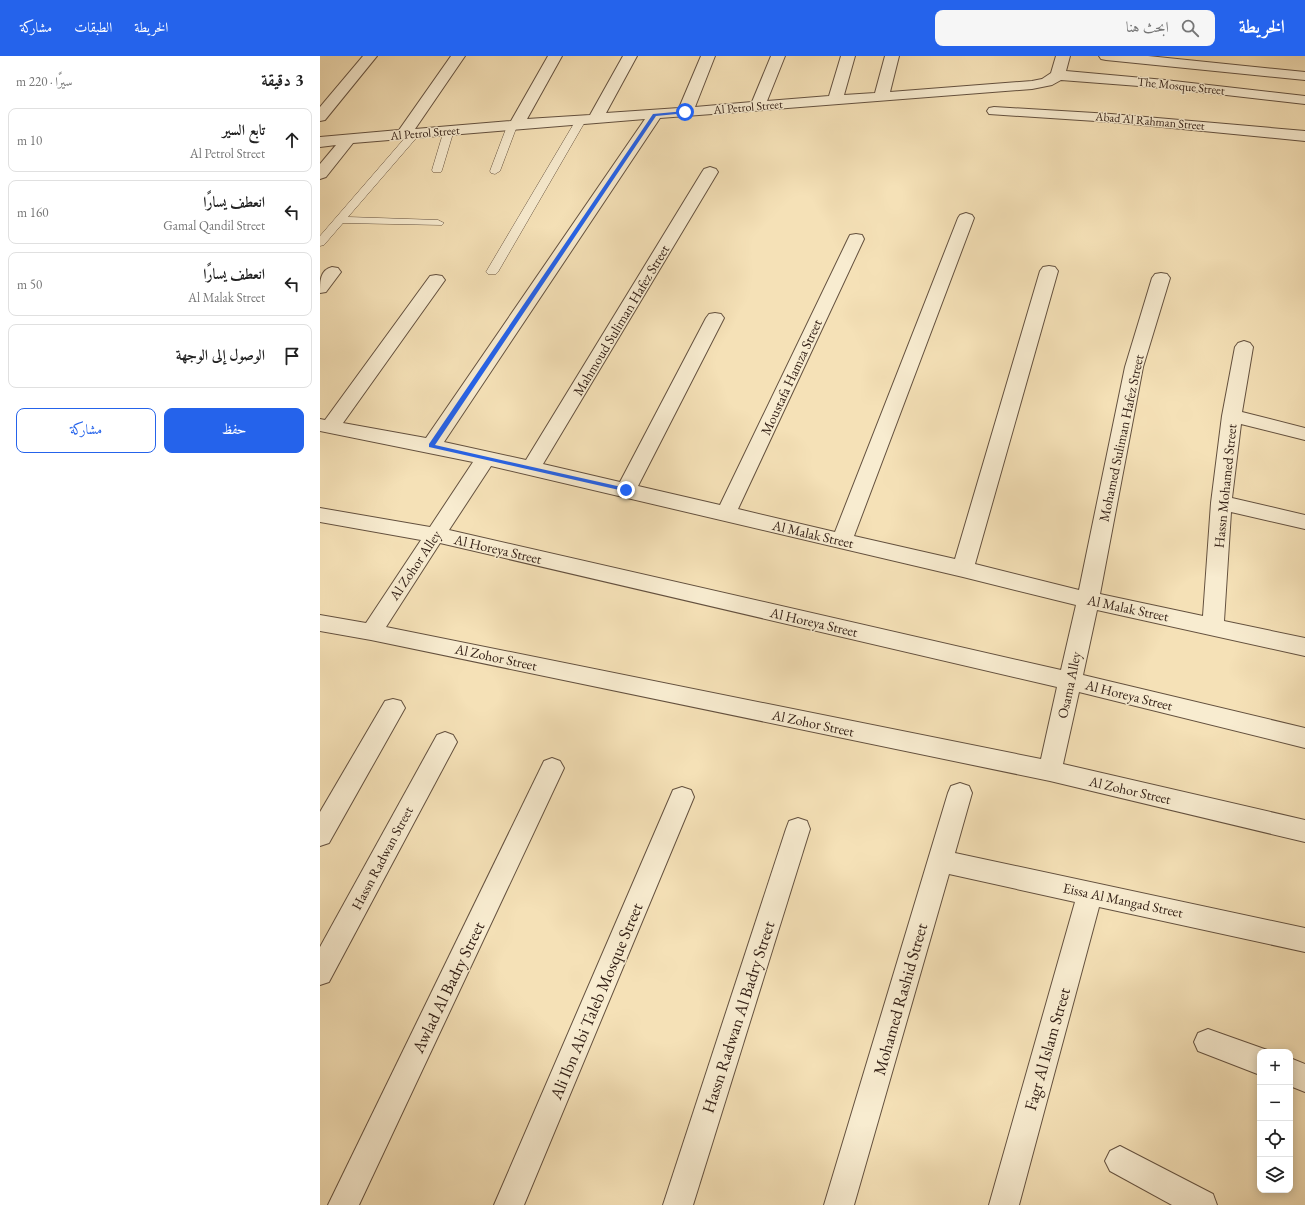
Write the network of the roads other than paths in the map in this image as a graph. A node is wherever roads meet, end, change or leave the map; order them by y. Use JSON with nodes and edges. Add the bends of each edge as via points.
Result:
{"nodes":[{"id":1,"x":370,"y":56,"type":"edge"},
{"id":2,"x":458,"y":56,"type":"edge"},
{"id":3,"x":555,"y":56,"type":"edge"},
{"id":4,"x":630,"y":56,"type":"edge"},
{"id":5,"x":708,"y":56,"type":"edge"},
{"id":6,"x":778,"y":56,"type":"edge"},
{"id":7,"x":848,"y":56,"type":"edge"},
{"id":8,"x":892,"y":56,"type":"edge"},
{"id":9,"x":1063,"y":56,"type":"edge"},
{"id":10,"x":1106,"y":56,"type":"edge"},
{"id":11,"x":1198,"y":56,"type":"edge"},
{"id":12,"x":1305,"y":67,"type":"edge"},
{"id":13,"x":1058,"y":75,"type":"junction"},
{"id":14,"x":1305,"y":76,"type":"edge"},
{"id":15,"x":881,"y":97,"type":"junction"},
{"id":16,"x":835,"y":100,"type":"junction"},
{"id":17,"x":1305,"y":100,"type":"edge"},
{"id":18,"x":758,"y":106,"type":"junction"},
{"id":19,"x":994,"y":111,"type":"dead end"},
{"id":20,"x":685,"y":112,"type":"junction"},
{"id":21,"x":654,"y":115,"type":"junction"},
{"id":22,"x":320,"y":117,"type":"edge"},
{"id":23,"x":588,"y":120,"type":"junction"},
{"id":24,"x":514,"y":126,"type":"junction"},
{"id":25,"x":450,"y":130,"type":"junction"},
{"id":26,"x":409,"y":134,"type":"junction"},
{"id":27,"x":1305,"y":136,"type":"edge"},
{"id":28,"x":348,"y":140,"type":"junction"},
{"id":29,"x":320,"y":142,"type":"edge"},
{"id":30,"x":437,"y":170,"type":"dead end"},
{"id":31,"x":495,"y":171,"type":"dead end"},
{"id":32,"x":710,"y":172,"type":"dead end"},
{"id":33,"x":320,"y":174,"type":"edge"},
{"id":34,"x":966,"y":218,"type":"dead end"},
{"id":35,"x":340,"y":220,"type":"junction"},
{"id":36,"x":438,"y":223,"type":"dead end"},
{"id":37,"x":856,"y":239,"type":"dead end"},
{"id":38,"x":320,"y":243,"type":"edge"},
{"id":39,"x":332,"y":272,"type":"dead end"},
{"id":40,"x":492,"y":272,"type":"dead end"},
{"id":41,"x":1049,"y":272,"type":"dead end"},
{"id":42,"x":1161,"y":278,"type":"dead end"},
{"id":43,"x":436,"y":280,"type":"dead end"},
{"id":44,"x":320,"y":288,"type":"edge"},
{"id":45,"x":715,"y":318,"type":"dead end"},
{"id":46,"x":1244,"y":347,"type":"dead end"},
{"id":47,"x":1232,"y":416,"type":"junction"},
{"id":48,"x":325,"y":426,"type":"edge"},
{"id":49,"x":1305,"y":434,"type":"edge"},
{"id":50,"x":431,"y":446,"type":"junction"},
{"id":51,"x":486,"y":458,"type":"junction"},
{"id":52,"x":531,"y":468,"type":"junction"},
{"id":53,"x":626,"y":490,"type":"junction"},
{"id":54,"x":1221,"y":503,"type":"junction"},
{"id":55,"x":726,"y":514,"type":"junction"},
{"id":56,"x":320,"y":515,"type":"edge"},
{"id":57,"x":1305,"y":522,"type":"edge"},
{"id":58,"x":436,"y":535,"type":"junction"},
{"id":59,"x":842,"y":541,"type":"junction"},
{"id":60,"x":963,"y":569,"type":"junction"},
{"id":61,"x":1088,"y":600,"type":"junction"},
{"id":62,"x":320,"y":623,"type":"edge"},
{"id":63,"x":1213,"y":626,"type":"junction"},
{"id":64,"x":371,"y":632,"type":"junction"},
{"id":65,"x":1305,"y":647,"type":"edge"},
{"id":66,"x":1070,"y":681,"type":"junction"},
{"id":67,"x":393,"y":708,"type":"dead end"},
{"id":68,"x":1305,"y":738,"type":"edge"},
{"id":69,"x":445,"y":742,"type":"dead end"},
{"id":70,"x":552,"y":768,"type":"dead end"},
{"id":71,"x":1050,"y":771,"type":"junction"},
{"id":72,"x":960,"y":793,"type":"dead end"},
{"id":73,"x":682,"y":797,"type":"dead end"},
{"id":74,"x":798,"y":830,"type":"dead end"},
{"id":75,"x":1305,"y":831,"type":"edge"},
{"id":76,"x":320,"y":835,"type":"edge"},
{"id":77,"x":940,"y":861,"type":"junction"},
{"id":78,"x":1090,"y":893,"type":"junction"},
{"id":79,"x":1305,"y":940,"type":"edge"},
{"id":80,"x":320,"y":973,"type":"edge"},
{"id":81,"x":1208,"y":1042,"type":"dead end"},
{"id":82,"x":1257,"y":1060,"type":"edge"},
{"id":83,"x":1293,"y":1073,"type":"edge"},
{"id":84,"x":1305,"y":1078,"type":"edge"},
{"id":85,"x":1120,"y":1162,"type":"dead end"},
{"id":86,"x":343,"y":1205,"type":"edge"},
{"id":87,"x":510,"y":1205,"type":"edge"},
{"id":88,"x":678,"y":1205,"type":"edge"},
{"id":89,"x":839,"y":1205,"type":"edge"},
{"id":90,"x":1004,"y":1205,"type":"edge"},
{"id":91,"x":1202,"y":1205,"type":"edge"}],
"edges":[{"from":1,"to":22,"type":"street"},
{"from":2,"to":26,"type":"street"},
{"from":3,"to":24,"type":"street"},
{"from":4,"to":23,"type":"street"},
{"from":5,"to":20,"type":"street"},
{"from":6,"to":18,"type":"street"},
{"from":7,"to":16,"type":"street"},
{"from":8,"to":15,"type":"street"},
{"from":9,"to":13,"type":"street"},
{"from":10,"to":14,"type":"street"},
{"from":11,"to":12,"type":"street"},
{"from":13,"to":15,"type":"street","name":"Al Petrol Street","via":[[1046,82],[1032,85]]},
{"from":13,"to":17,"type":"street","name":"The Mosque Street"},
{"from":15,"to":16,"type":"street","name":"Al Petrol Street"},
{"from":16,"to":18,"type":"street","name":"Al Petrol Street"},
{"from":18,"to":20,"type":"street","name":"Al Petrol Street"},
{"from":19,"to":27,"type":"street","name":"Abad Al Rahman Street","via":[[1111,118]]},
{"from":20,"to":21,"type":"street","name":"Al Petrol Street"},
{"from":21,"to":23,"type":"street","name":"Al Petrol Street"},
{"from":21,"to":50,"type":"street"},
{"from":23,"to":24,"type":"street","name":"Al Petrol Street"},
{"from":23,"to":40,"type":"lane"},
{"from":24,"to":25,"type":"street","name":"Al Petrol Street"},
{"from":24,"to":31,"type":"lane"},
{"from":25,"to":26,"type":"street","name":"Al Petrol Street"},
{"from":25,"to":30,"type":"lane"},
{"from":26,"to":28,"type":"street","name":"Al Petrol Street"},
{"from":26,"to":35,"type":"lane"},
{"from":28,"to":29,"type":"street","name":"Al Petrol Street"},
{"from":28,"to":33,"type":"street"},
{"from":32,"to":52,"type":"street","name":"Mahmoud Suliman Hafez Street"},
{"from":34,"to":59,"type":"street"},
{"from":35,"to":36,"type":"lane"},
{"from":35,"to":38,"type":"lane"},
{"from":37,"to":55,"type":"street","name":"Moustafa Hamza Street"},
{"from":39,"to":44,"type":"street"},
{"from":41,"to":60,"type":"street"},
{"from":42,"to":61,"type":"street","name":"Mohamed Suliman Hafez Street","via":[[1134,367]]},
{"from":43,"to":48,"type":"street"},
{"from":45,"to":53,"type":"street"},
{"from":46,"to":47,"type":"street","name":"Hassn Mohamed Street"},
{"from":47,"to":49,"type":"street"},
{"from":47,"to":54,"type":"street","name":"Hassn Mohamed Street"},
{"from":48,"to":50,"type":"street","name":"Al Malak Street"},
{"from":50,"to":51,"type":"street","name":"Al Malak Street"},
{"from":51,"to":52,"type":"street","name":"Al Malak Street"},
{"from":51,"to":58,"type":"street","name":"Al Zohor Alley"},
{"from":52,"to":53,"type":"street","name":"Al Malak Street"},
{"from":53,"to":55,"type":"street","name":"Al Malak Street"},
{"from":54,"to":57,"type":"street"},
{"from":54,"to":63,"type":"street","name":"Hassn Mohamed Street"},
{"from":55,"to":59,"type":"street","name":"Al Malak Street"},
{"from":56,"to":58,"type":"street","name":"Al Horeya Street"},
{"from":58,"to":64,"type":"street","name":"Al Zohor Alley"},
{"from":58,"to":66,"type":"street","name":"Al Horeya Street"},
{"from":59,"to":60,"type":"street","name":"Al Malak Street"},
{"from":60,"to":61,"type":"street","name":"Al Malak Street"},
{"from":61,"to":63,"type":"street","name":"Al Malak Street"},
{"from":61,"to":66,"type":"street","name":"Osama Alley"},
{"from":62,"to":64,"type":"street","name":"Al Zohor Street"},
{"from":63,"to":65,"type":"street","name":"Al Malak Street"},
{"from":64,"to":71,"type":"street","name":"Al Zohor Street"},
{"from":66,"to":68,"type":"street","name":"Al Horeya Street"},
{"from":66,"to":71,"type":"street","name":"Osama Alley"},
{"from":67,"to":76,"type":"street"},
{"from":69,"to":80,"type":"street","name":"Hassn Radwan Street"},
{"from":70,"to":86,"type":"street","name":"Awlad Al Badry Street"},
{"from":71,"to":75,"type":"street","name":"Al Zohor Street"},
{"from":72,"to":77,"type":"street","name":"Mohamed Rashid Street"},
{"from":73,"to":87,"type":"street","name":"Ali Ibn Abi Taleb Mosque Street"},
{"from":74,"to":88,"type":"street","name":"Hassn Radwan Al Badry Street"},
{"from":77,"to":78,"type":"street","name":"Eissa Al Mangad Street"},
{"from":77,"to":89,"type":"street","name":"Mohamed Rashid Street"},
{"from":78,"to":79,"type":"street","name":"Eissa Al Mangad Street"},
{"from":78,"to":90,"type":"street","name":"Fagr Al Islam Street"},
{"from":81,"to":82,"type":"street"},
{"from":83,"to":84,"type":"street"},
{"from":85,"to":91,"type":"street"}]}
